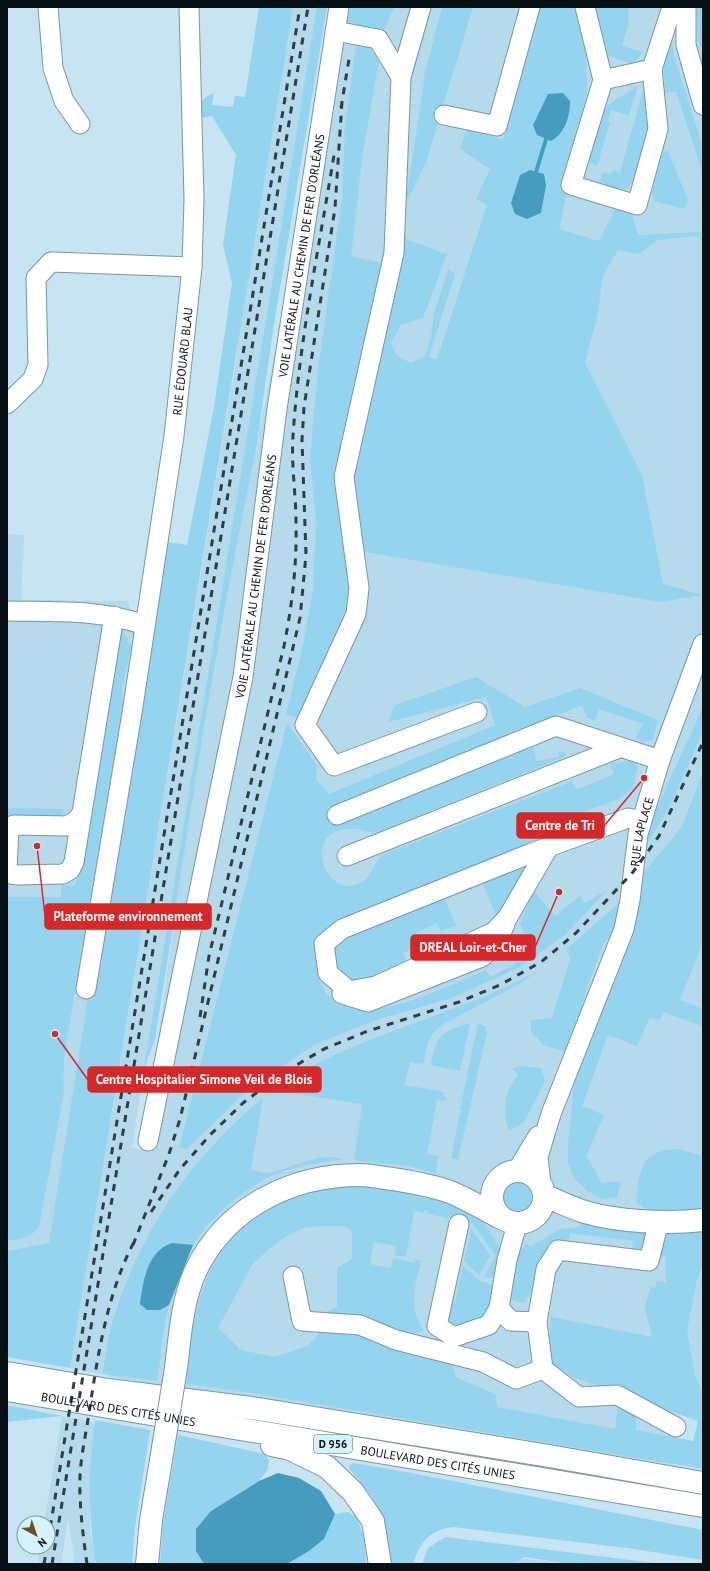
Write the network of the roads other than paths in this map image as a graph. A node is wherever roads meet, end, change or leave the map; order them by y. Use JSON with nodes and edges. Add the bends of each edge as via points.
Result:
{"nodes":[{"id":1,"x":48,"y":7,"type":"edge"},
{"id":2,"x":189,"y":7,"type":"edge"},
{"id":3,"x":339,"y":7,"type":"edge"},
{"id":4,"x":421,"y":7,"type":"edge"},
{"id":5,"x":530,"y":7,"type":"edge"},
{"id":6,"x":585,"y":7,"type":"edge"},
{"id":7,"x":672,"y":7,"type":"edge"},
{"id":8,"x":686,"y":7,"type":"edge"},
{"id":9,"x":335,"y":31,"type":"junction"},
{"id":10,"x":696,"y":58,"type":"edge"},
{"id":11,"x":652,"y":69,"type":"junction"},
{"id":12,"x":401,"y":78,"type":"junction"},
{"id":13,"x":603,"y":80,"type":"junction"},
{"id":14,"x":703,"y":105,"type":"edge"},
{"id":15,"x":444,"y":115,"type":"dead end"},
{"id":16,"x":80,"y":124,"type":"dead end"},
{"id":17,"x":192,"y":267,"type":"junction"},
{"id":18,"x":7,"y":404,"type":"edge"},
{"id":19,"x":7,"y":611,"type":"edge"},
{"id":20,"x":114,"y":616,"type":"junction"},
{"id":21,"x":145,"y":625,"type":"junction"},
{"id":22,"x":703,"y":644,"type":"edge"},
{"id":23,"x":477,"y":712,"type":"dead end"},
{"id":24,"x":619,"y":748,"type":"junction"},
{"id":25,"x":660,"y":760,"type":"junction"},
{"id":26,"x":82,"y":813,"type":"junction"},
{"id":27,"x":337,"y":814,"type":"dead end"},
{"id":28,"x":642,"y":821,"type":"junction"},
{"id":29,"x":548,"y":848,"type":"junction"},
{"id":30,"x":348,"y":856,"type":"dead end"},
{"id":31,"x":86,"y":989,"type":"dead end"},
{"id":32,"x":551,"y":1114,"type":"junction"},
{"id":33,"x":148,"y":1141,"type":"dead end"},
{"id":34,"x":517,"y":1171,"type":"junction"},
{"id":35,"x":543,"y":1190,"type":"junction"},
{"id":36,"x":585,"y":1212,"type":"junction"},
{"id":37,"x":517,"y":1220,"type":"junction"},
{"id":38,"x":703,"y":1220,"type":"edge"},
{"id":39,"x":659,"y":1221,"type":"junction"},
{"id":40,"x":459,"y":1224,"type":"dead end"},
{"id":41,"x":293,"y":1276,"type":"dead end"},
{"id":42,"x":499,"y":1308,"type":"junction"},
{"id":43,"x":537,"y":1322,"type":"junction"},
{"id":44,"x":543,"y":1369,"type":"junction"},
{"id":45,"x":7,"y":1373,"type":"edge"},
{"id":46,"x":7,"y":1390,"type":"edge"},
{"id":47,"x":139,"y":1413,"type":"junction"},
{"id":48,"x":676,"y":1427,"type":"dead end"},
{"id":49,"x":703,"y":1483,"type":"edge"},
{"id":50,"x":703,"y":1506,"type":"edge"},
{"id":51,"x":147,"y":1564,"type":"edge"},
{"id":52,"x":380,"y":1564,"type":"edge"}],
"edges":[{"from":1,"to":16,"type":"street","via":[[53,68],[64,101]]},
{"from":2,"to":17,"type":"street","name":"RUE ÉDOUARD BLAU","via":[[194,199]]},
{"from":3,"to":9,"type":"street","name":"VOIE LATÉRALE AU CHEMIN DE FER D'ORLÉANS"},
{"from":4,"to":12,"type":"street"},
{"from":5,"to":15,"type":"street","via":[[497,126]]},
{"from":6,"to":13,"type":"street"},
{"from":7,"to":11,"type":"street"},
{"from":8,"to":10,"type":"street","via":[[686,44]]},
{"from":9,"to":12,"type":"street","via":[[378,39]]},
{"from":9,"to":33,"type":"street","name":"VOIE LATÉRALE AU CHEMIN DE FER D'ORLÉANS","via":[[277,409],[242,677]]},
{"from":10,"to":14,"type":"street"},
{"from":11,"to":13,"type":"street"},
{"from":11,"to":13,"type":"street","via":[[658,129],[637,205],[571,185]]},
{"from":12,"to":23,"type":"street","via":[[394,253],[344,477],[359,588],[356,614],[305,725],[334,766]]},
{"from":17,"to":18,"type":"street","via":[[51,262],[36,278],[38,365],[33,379]]},
{"from":17,"to":21,"type":"street","name":"RUE ÉDOUARD BLAU","via":[[174,436]]},
{"from":19,"to":20,"type":"street","via":[[97,613]]},
{"from":20,"to":21,"type":"street"},
{"from":20,"to":26,"type":"street"},
{"from":21,"to":31,"type":"street","name":"RUE ÉDOUARD BLAU"},
{"from":22,"to":25,"type":"street","name":"RUE LAPLACE"},
{"from":24,"to":25,"type":"street"},
{"from":24,"to":27,"type":"street","via":[[556,726]]},
{"from":24,"to":30,"type":"street"},
{"from":25,"to":28,"type":"street","name":"RUE LAPLACE"},
{"from":26,"to":26,"type":"street","via":[[77,820],[67,826],[14,825],[8,828],[7,870],[10,874],[63,874],[70,870],[74,862]]},
{"from":28,"to":29,"type":"street","via":[[628,818]]},
{"from":28,"to":32,"type":"street","name":"RUE LAPLACE","via":[[635,847],[630,900],[624,929]]},
{"from":29,"to":29,"type":"street","via":[[342,929],[324,944],[328,973],[349,991],[376,986],[494,932],[508,917]]},
{"from":32,"to":34,"type":"street"},
{"from":32,"to":35,"type":"street","via":[[538,1157]]},
{"from":34,"to":35,"type":"main road","via":[[531,1174]]},
{"from":34,"to":37,"type":"main road","via":[[500,1178],[492,1194],[492,1203]]},
{"from":35,"to":36,"type":"main road"},
{"from":35,"to":37,"type":"main road","via":[[543,1208]]},
{"from":36,"to":37,"type":"main road","via":[[548,1214]]},
{"from":36,"to":39,"type":"main road"},
{"from":37,"to":42,"type":"street"},
{"from":37,"to":51,"type":"main road","bridge":true,"via":[[449,1191],[412,1182],[361,1175],[311,1179],[270,1194],[238,1216],[218,1236],[196,1270],[185,1303],[151,1520]]},
{"from":38,"to":39,"type":"main road"},
{"from":39,"to":43,"type":"street","via":[[649,1261],[558,1250],[546,1269]]},
{"from":40,"to":42,"type":"street","via":[[438,1326],[454,1337],[489,1325]]},
{"from":41,"to":44,"type":"street","via":[[302,1322],[360,1325],[396,1340],[483,1362],[516,1379]]},
{"from":42,"to":43,"type":"street","via":[[511,1321]]},
{"from":43,"to":44,"type":"street"},
{"from":44,"to":48,"type":"street","via":[[579,1397],[617,1395]]},
{"from":45,"to":49,"type":"main road","name":"BOULEVARD DES CITÉS UNIES","number":"D 956","via":[[108,1390],[259,1409]]},
{"from":46,"to":47,"type":"main road","name":"BOULEVARD DES CITÉS UNIES","number":"D 956"},
{"from":47,"to":50,"type":"main road","name":"BOULEVARD DES CITÉS UNIES","number":"D 956"},
{"from":47,"to":52,"type":"main road","via":[[290,1449],[327,1467],[354,1492],[373,1521]]}]}
